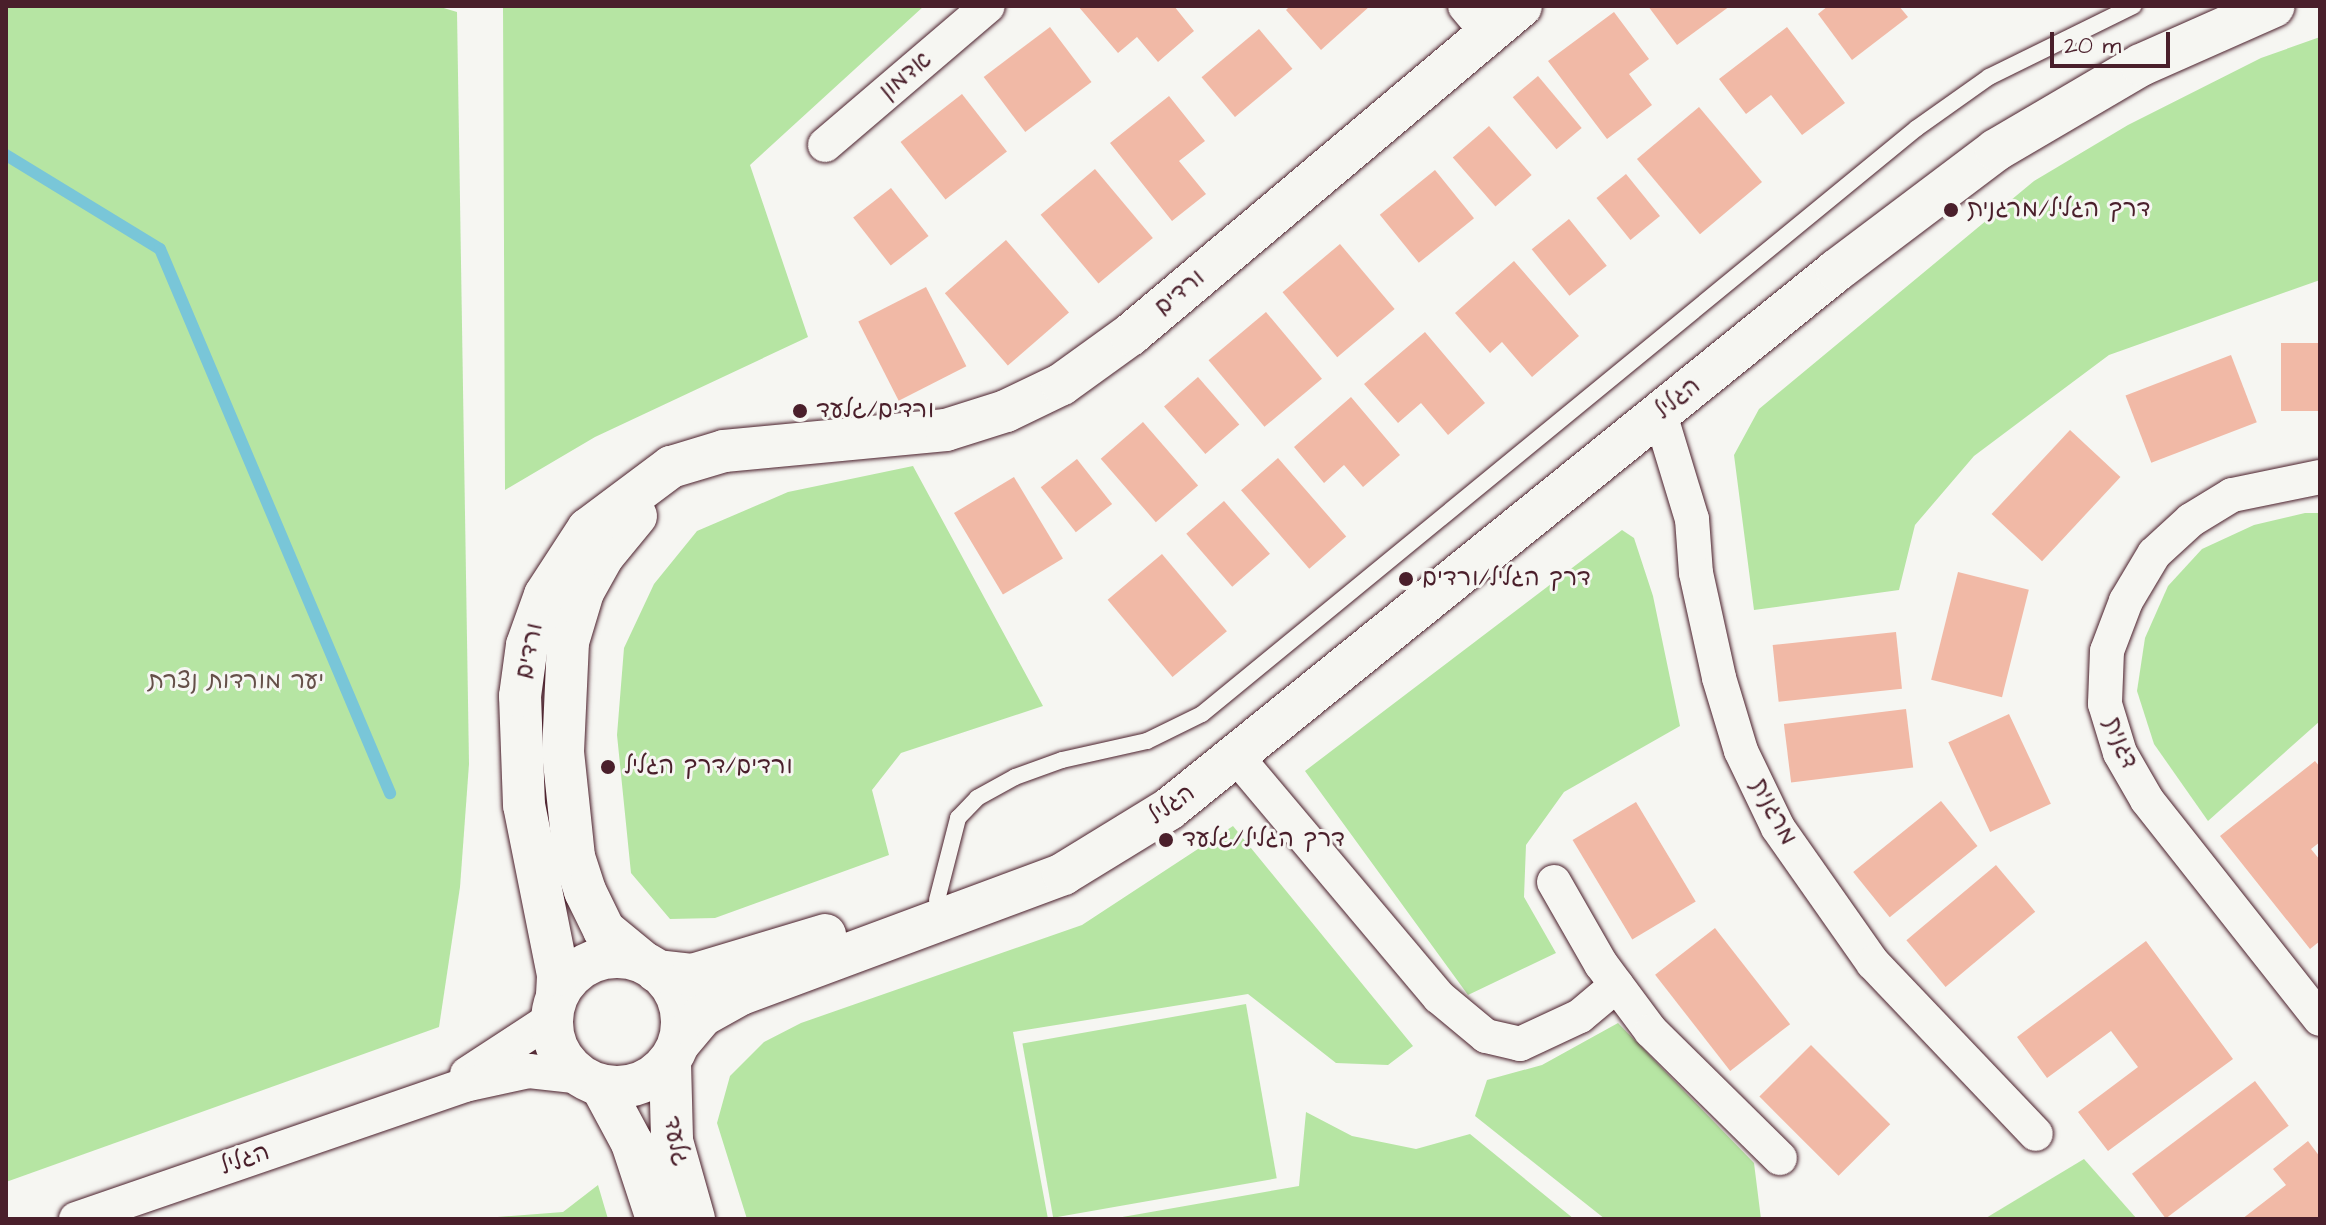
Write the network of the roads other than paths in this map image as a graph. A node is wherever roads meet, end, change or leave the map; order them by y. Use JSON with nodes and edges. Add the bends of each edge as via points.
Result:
{"nodes":[{"id":1,"x":988,"y":6,"type":"edge"},
{"id":2,"x":1521,"y":6,"type":"edge"},
{"id":3,"x":2133,"y":6,"type":"edge"},
{"id":4,"x":2274,"y":6,"type":"edge"},
{"id":5,"x":1477,"y":20,"type":"edge"},
{"id":6,"x":825,"y":145,"type":"dead end"},
{"id":7,"x":1660,"y":414,"type":"junction"},
{"id":8,"x":776,"y":449,"type":"junction"},
{"id":9,"x":2320,"y":477,"type":"edge"},
{"id":10,"x":1236,"y":756,"type":"junction"},
{"id":11,"x":1114,"y":844,"type":"junction"},
{"id":12,"x":1554,"y":882,"type":"dead end"},
{"id":13,"x":937,"y":900,"type":"junction"},
{"id":14,"x":650,"y":966,"type":"junction"},
{"id":15,"x":1617,"y":985,"type":"junction"},
{"id":16,"x":554,"y":1007,"type":"junction"},
{"id":17,"x":2320,"y":1019,"type":"edge"},
{"id":18,"x":675,"y":1052,"type":"junction"},
{"id":19,"x":591,"y":1082,"type":"junction"},
{"id":20,"x":413,"y":1102,"type":"junction"},
{"id":21,"x":2036,"y":1134,"type":"dead end"},
{"id":22,"x":1780,"y":1158,"type":"dead end"},
{"id":23,"x":76,"y":1219,"type":"edge"},
{"id":24,"x":657,"y":1219,"type":"edge"},
{"id":25,"x":694,"y":1219,"type":"edge"}],
"edges":[{"from":1,"to":6,"type":"street","name":"אדמון"},
{"from":2,"to":5,"type":"street","name":"ורדים"},
{"from":3,"to":13,"type":"lane","via":[[1989,77],[1917,128],[1202,714],[1147,741],[1027,773],[977,798],[958,818]]},
{"from":4,"to":7,"type":"street","name":"הגליל","via":[[2129,71],[1996,150]]},
{"from":5,"to":8,"type":"street","name":"ורדים","via":[[1130,335],[1062,384],[1006,411],[946,430]]},
{"from":7,"to":10,"type":"street","name":"הגליל"},
{"from":7,"to":21,"type":"street","name":"מרגנית","via":[[1692,519],[1696,573],[1719,678],[1741,751],[1778,828],[1873,963]]},
{"from":8,"to":14,"type":"street","name":"ורדים","via":[[670,487],[634,518],[583,592],[568,642],[563,752],[574,857],[604,930]]},
{"from":8,"to":16,"type":"street","name":"ורדים","via":[[724,451],[671,467],[588,529],[545,595],[527,645],[521,753],[524,805],[558,975]]},
{"from":9,"to":17,"type":"street","name":"דגנית","via":[[2232,495],[2191,520],[2154,554],[2126,601],[2107,651],[2105,704],[2120,753],[2147,800]]},
{"from":10,"to":11,"type":"street","name":"הגליל"},
{"from":10,"to":15,"type":"street","via":[[1439,997],[1486,1036],[1520,1044],[1580,1016]]},
{"from":11,"to":13,"type":"street","name":"הגליל"},
{"from":11,"to":18,"type":"street","name":"הגליל","via":[[1063,874],[986,906],[741,994],[703,1015]]},
{"from":12,"to":15,"type":"street"},
{"from":13,"to":14,"type":"street","name":"הגליל","via":[[718,969],[676,976]]},
{"from":14,"to":16,"type":"street","via":[[620,956],[588,963]]},
{"from":14,"to":18,"type":"street","via":[[676,992],[683,1019]]},
{"from":15,"to":22,"type":"street","via":[[1651,1031]]},
{"from":16,"to":19,"type":"street","via":[[554,1042],[564,1063]]},
{"from":16,"to":20,"type":"street","name":"הגליל","via":[[497,1058]]},
{"from":18,"to":19,"type":"street","via":[[653,1077],[631,1086]]},
{"from":18,"to":25,"type":"street","name":"גלעד","via":[[672,1141]]},
{"from":19,"to":20,"type":"street","name":"הגליל","via":[[529,1071]]},
{"from":19,"to":24,"type":"street","name":"גלעד","via":[[632,1143]]},
{"from":20,"to":23,"type":"street","name":"הגליל"}]}
